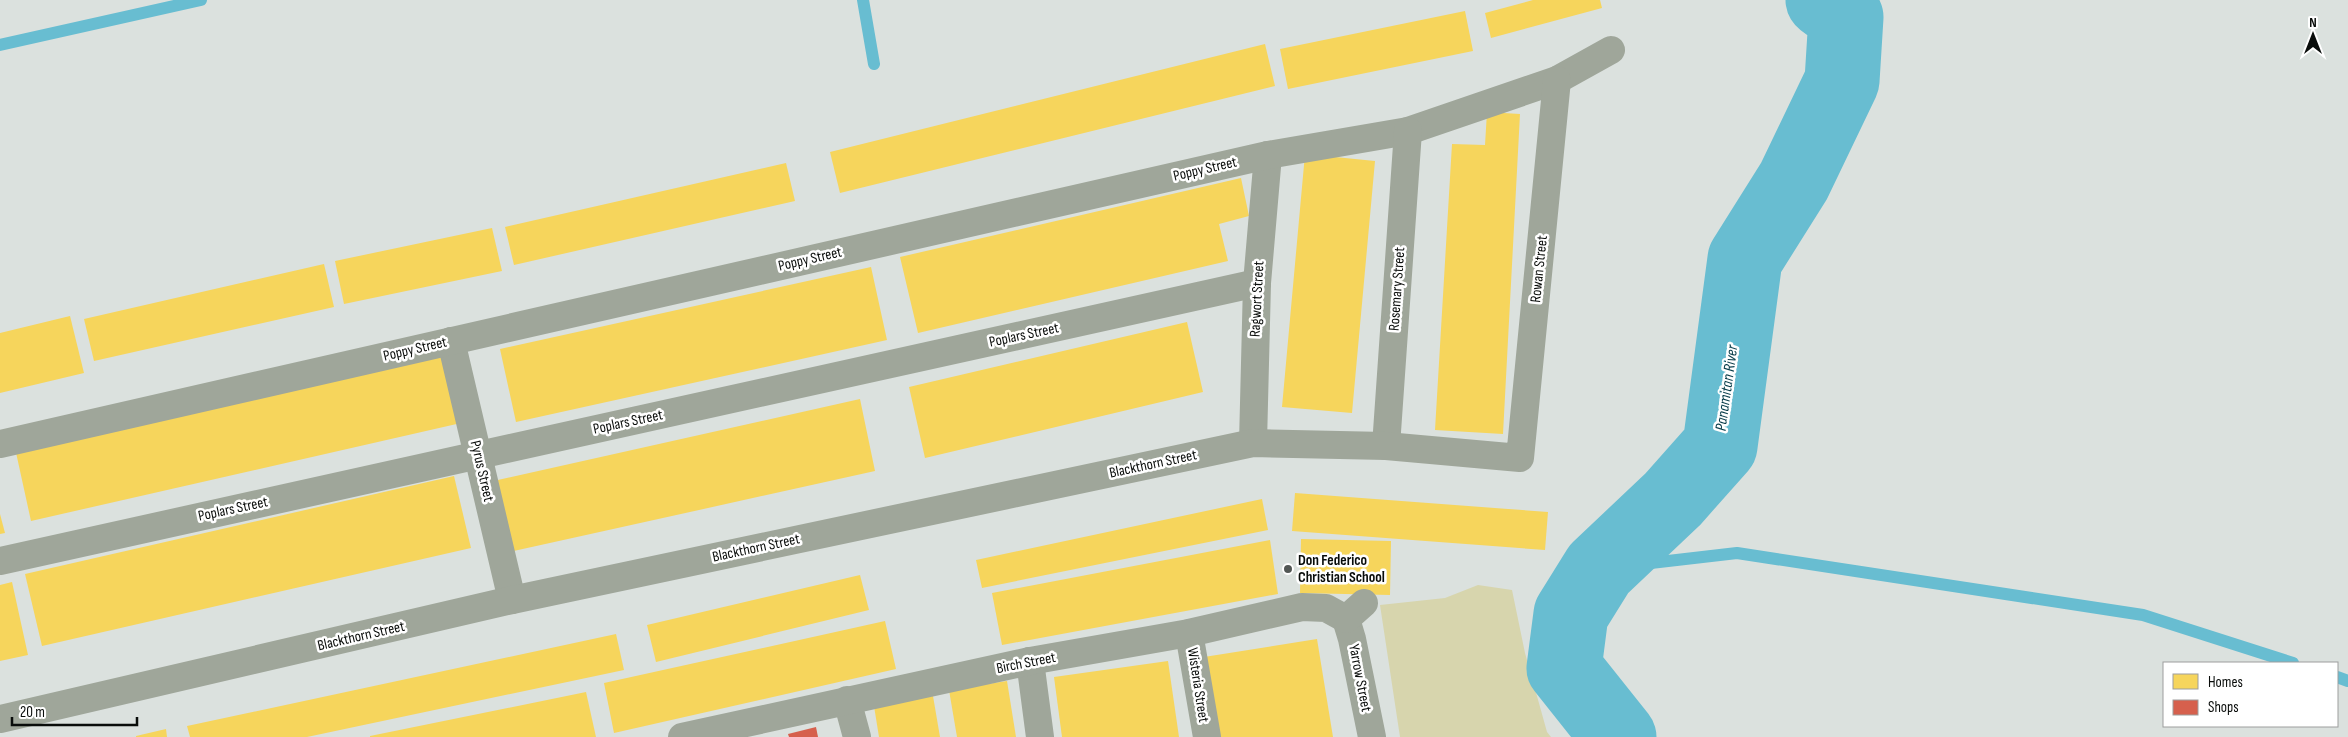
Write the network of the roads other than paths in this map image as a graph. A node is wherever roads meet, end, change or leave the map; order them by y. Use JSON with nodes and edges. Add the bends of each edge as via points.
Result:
{"nodes":[{"id":1,"x":1611,"y":50,"type":"dead end"},
{"id":2,"x":1557,"y":80,"type":"junction"},
{"id":3,"x":1408,"y":131,"type":"junction"},
{"id":4,"x":1268,"y":155,"type":"junction"},
{"id":5,"x":1257,"y":283,"type":"junction"},
{"id":6,"x":451,"y":341,"type":"junction"},
{"id":7,"x":1253,"y":443,"type":"junction"},
{"id":8,"x":0,"y":444,"type":"edge"},
{"id":9,"x":1386,"y":446,"type":"junction"},
{"id":10,"x":478,"y":455,"type":"junction"},
{"id":11,"x":1520,"y":458,"type":"joint"},
{"id":12,"x":0,"y":561,"type":"edge"},
{"id":13,"x":512,"y":600,"type":"junction"},
{"id":14,"x":1355,"y":611,"type":"joint"},
{"id":15,"x":1189,"y":633,"type":"junction"},
{"id":16,"x":1030,"y":661,"type":"junction"},
{"id":17,"x":847,"y":700,"type":"junction"},
{"id":18,"x":0,"y":719,"type":"edge"},
{"id":19,"x":682,"y":737,"type":"edge"},
{"id":20,"x":857,"y":737,"type":"edge"},
{"id":21,"x":1040,"y":737,"type":"edge"},
{"id":22,"x":1207,"y":737,"type":"edge"},
{"id":23,"x":1372,"y":737,"type":"edge"}],
"edges":[{"from":1,"to":2,"type":"street","name":"Poppy Street"},
{"from":2,"to":3,"type":"street","name":"Poppy Street"},
{"from":2,"to":11,"type":"street","name":"Rowan Street"},
{"from":3,"to":4,"type":"street","name":"Poppy Street"},
{"from":3,"to":9,"type":"street","name":"Rosemary Street"},
{"from":4,"to":5,"type":"street","name":"Ragwort Street"},
{"from":4,"to":6,"type":"street","name":"Poppy Street"},
{"from":5,"to":7,"type":"street","name":"Ragwort Street"},
{"from":5,"to":10,"type":"street","name":"Poplars Street"},
{"from":6,"to":8,"type":"street","name":"Poppy Street"},
{"from":6,"to":10,"type":"street","name":"Pyrus Street"},
{"from":7,"to":9,"type":"street","name":"Blackthorn Street"},
{"from":7,"to":13,"type":"street","name":"Blackthorn Street"},
{"from":9,"to":11,"type":"street","name":"Blackthorn Street"},
{"from":10,"to":12,"type":"street","name":"Poplars Street"},
{"from":10,"to":13,"type":"street","name":"Pyrus Street"},
{"from":13,"to":18,"type":"street","name":"Blackthorn Street"},
{"from":14,"to":15,"type":"street","name":"Birch Street","via":[[1302,607]]},
{"from":14,"to":23,"type":"street","name":"Yarrow Street","via":[[1352,638]]},
{"from":15,"to":16,"type":"street","name":"Birch Street"},
{"from":15,"to":22,"type":"street","name":"Wisteria Street"},
{"from":16,"to":17,"type":"street","name":"Birch Street"},
{"from":16,"to":21,"type":"street"},
{"from":17,"to":19,"type":"street","name":"Birch Street"},
{"from":17,"to":20,"type":"street"}]}
